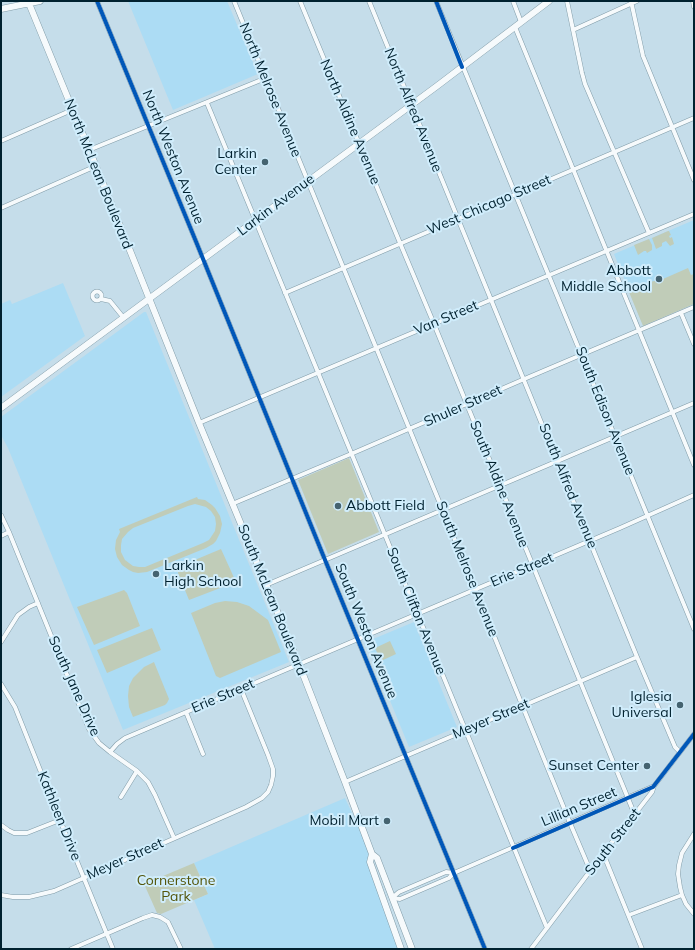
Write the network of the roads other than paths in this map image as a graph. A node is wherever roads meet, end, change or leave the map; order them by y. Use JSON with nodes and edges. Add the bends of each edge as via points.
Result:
{"nodes":[{"id":1,"x":40,"y":1,"type":"edge"},
{"id":2,"x":97,"y":1,"type":"edge"},
{"id":3,"x":234,"y":1,"type":"edge"},
{"id":4,"x":300,"y":1,"type":"edge"},
{"id":5,"x":369,"y":1,"type":"edge"},
{"id":6,"x":436,"y":1,"type":"edge"},
{"id":7,"x":513,"y":1,"type":"edge"},
{"id":8,"x":549,"y":1,"type":"edge"},
{"id":9,"x":567,"y":1,"type":"edge"},
{"id":10,"x":637,"y":1,"type":"edge"},
{"id":11,"x":693,"y":1,"type":"edge"},
{"id":12,"x":29,"y":2,"type":"edge"},
{"id":13,"x":631,"y":2,"type":"edge"},
{"id":14,"x":694,"y":7,"type":"edge"},
{"id":15,"x":1,"y":9,"type":"edge"},
{"id":16,"x":522,"y":22,"type":"junction"},
{"id":17,"x":515,"y":27,"type":"junction"},
{"id":18,"x":573,"y":30,"type":"junction"},
{"id":19,"x":462,"y":67,"type":"junction"},
{"id":20,"x":266,"y":78,"type":"junction"},
{"id":21,"x":207,"y":103,"type":"junction"},
{"id":22,"x":411,"y":104,"type":"junction"},
{"id":23,"x":72,"y":110,"type":"junction"},
{"id":24,"x":694,"y":118,"type":"edge"},
{"id":25,"x":148,"y":126,"type":"junction"},
{"id":26,"x":672,"y":128,"type":"junction"},
{"id":27,"x":1,"y":142,"type":"edge"},
{"id":28,"x":359,"y":143,"type":"junction"},
{"id":29,"x":89,"y":150,"type":"junction"},
{"id":30,"x":614,"y":152,"type":"junction"},
{"id":31,"x":96,"y":166,"type":"junction"},
{"id":32,"x":573,"y":169,"type":"junction"},
{"id":33,"x":694,"y":180,"type":"edge"},
{"id":34,"x":308,"y":181,"type":"junction"},
{"id":35,"x":515,"y":194,"type":"junction"},
{"id":36,"x":1,"y":208,"type":"edge"},
{"id":37,"x":694,"y":214,"type":"edge"},
{"id":38,"x":458,"y":219,"type":"junction"},
{"id":39,"x":255,"y":220,"type":"junction"},
{"id":40,"x":649,"y":233,"type":"junction"},
{"id":41,"x":400,"y":243,"type":"junction"},
{"id":42,"x":606,"y":251,"type":"junction"},
{"id":43,"x":203,"y":259,"type":"junction"},
{"id":44,"x":343,"y":268,"type":"junction"},
{"id":45,"x":549,"y":275,"type":"junction"},
{"id":46,"x":285,"y":293,"type":"junction"},
{"id":47,"x":149,"y":298,"type":"junction"},
{"id":48,"x":101,"y":299,"type":"dead end"},
{"id":49,"x":491,"y":300,"type":"junction"},
{"id":50,"x":694,"y":307,"type":"edge"},
{"id":51,"x":681,"y":313,"type":"junction"},
{"id":52,"x":123,"y":318,"type":"junction"},
{"id":53,"x":228,"y":322,"type":"joint"},
{"id":54,"x":434,"y":324,"type":"junction"},
{"id":55,"x":639,"y":330,"type":"junction"},
{"id":56,"x":694,"y":344,"type":"edge"},
{"id":57,"x":168,"y":346,"type":"joint"},
{"id":58,"x":377,"y":348,"type":"junction"},
{"id":59,"x":581,"y":355,"type":"junction"},
{"id":60,"x":318,"y":373,"type":"junction"},
{"id":61,"x":524,"y":379,"type":"junction"},
{"id":62,"x":259,"y":398,"type":"junction"},
{"id":63,"x":694,"y":403,"type":"edge"},
{"id":64,"x":467,"y":404,"type":"junction"},
{"id":65,"x":1,"y":408,"type":"edge"},
{"id":66,"x":672,"y":412,"type":"junction"},
{"id":67,"x":199,"y":423,"type":"junction"},
{"id":68,"x":410,"y":429,"type":"junction"},
{"id":69,"x":615,"y":436,"type":"junction"},
{"id":70,"x":351,"y":454,"type":"junction"},
{"id":71,"x":557,"y":461,"type":"junction"},
{"id":72,"x":694,"y":465,"type":"edge"},
{"id":73,"x":292,"y":479,"type":"junction"},
{"id":74,"x":500,"y":485,"type":"junction"},
{"id":75,"x":694,"y":495,"type":"edge"},
{"id":76,"x":232,"y":504,"type":"junction"},
{"id":77,"x":442,"y":510,"type":"junction"},
{"id":78,"x":1,"y":515,"type":"edge"},
{"id":79,"x":647,"y":516,"type":"junction"},
{"id":80,"x":9,"y":532,"type":"junction"},
{"id":81,"x":385,"y":535,"type":"junction"},
{"id":82,"x":1,"y":536,"type":"edge"},
{"id":83,"x":590,"y":540,"type":"junction"},
{"id":84,"x":325,"y":560,"type":"junction"},
{"id":85,"x":533,"y":565,"type":"junction"},
{"id":86,"x":266,"y":585,"type":"junction"},
{"id":87,"x":475,"y":589,"type":"junction"},
{"id":88,"x":38,"y":603,"type":"junction"},
{"id":89,"x":417,"y":614,"type":"junction"},
{"id":90,"x":694,"y":629,"type":"edge"},
{"id":91,"x":358,"y":639,"type":"junction"},
{"id":92,"x":1,"y":642,"type":"edge"},
{"id":93,"x":637,"y":657,"type":"junction"},
{"id":94,"x":299,"y":664,"type":"junction"},
{"id":95,"x":580,"y":682,"type":"junction"},
{"id":96,"x":1,"y":684,"type":"edge"},
{"id":97,"x":241,"y":689,"type":"junction"},
{"id":98,"x":522,"y":706,"type":"junction"},
{"id":99,"x":186,"y":712,"type":"junction"},
{"id":100,"x":464,"y":730,"type":"junction"},
{"id":101,"x":694,"y":734,"type":"edge"},
{"id":102,"x":110,"y":752,"type":"junction"},
{"id":103,"x":680,"y":752,"type":"junction"},
{"id":104,"x":203,"y":754,"type":"dead end"},
{"id":105,"x":406,"y":755,"type":"junction"},
{"id":106,"x":137,"y":771,"type":"junction"},
{"id":107,"x":345,"y":782,"type":"junction"},
{"id":108,"x":654,"y":786,"type":"junction"},
{"id":109,"x":121,"y":797,"type":"dead end"},
{"id":110,"x":628,"y":798,"type":"junction"},
{"id":111,"x":634,"y":813,"type":"junction"},
{"id":112,"x":60,"y":820,"type":"junction"},
{"id":113,"x":570,"y":823,"type":"junction"},
{"id":114,"x":1,"y":826,"type":"edge"},
{"id":115,"x":694,"y":834,"type":"edge"},
{"id":116,"x":174,"y":838,"type":"junction"},
{"id":117,"x":513,"y":848,"type":"junction"},
{"id":118,"x":603,"y":853,"type":"junction"},
{"id":119,"x":372,"y":854,"type":"junction"},
{"id":120,"x":590,"y":870,"type":"junction"},
{"id":121,"x":454,"y":872,"type":"junction"},
{"id":122,"x":84,"y":877,"type":"junction"},
{"id":123,"x":1,"y":895,"type":"edge"},
{"id":124,"x":682,"y":895,"type":"junction"},
{"id":125,"x":392,"y":898,"type":"junction"},
{"id":126,"x":694,"y":914,"type":"edge"},
{"id":127,"x":629,"y":915,"type":"junction"},
{"id":128,"x":546,"y":928,"type":"junction"},
{"id":129,"x":107,"y":934,"type":"junction"},
{"id":130,"x":71,"y":949,"type":"edge"},
{"id":131,"x":113,"y":949,"type":"edge"},
{"id":132,"x":181,"y":949,"type":"edge"},
{"id":133,"x":401,"y":949,"type":"edge"},
{"id":134,"x":412,"y":949,"type":"edge"},
{"id":135,"x":485,"y":949,"type":"edge"},
{"id":136,"x":531,"y":949,"type":"edge"},
{"id":137,"x":642,"y":949,"type":"edge"}],
"edges":[{"from":1,"to":12,"type":"main road"},
{"from":2,"to":25,"type":"street","name":"North Weston Avenue"},
{"from":3,"to":20,"type":"street","name":"North Melrose Avenue"},
{"from":4,"to":28,"type":"street","name":"North Aldine Avenue"},
{"from":5,"to":22,"type":"street","name":"North Alfred Avenue"},
{"from":6,"to":19,"type":"street","name":"South Edison Avenue"},
{"from":7,"to":16,"type":"street"},
{"from":8,"to":16,"type":"main road","name":"Larkin Avenue"},
{"from":9,"to":18,"type":"street"},
{"from":10,"to":13,"type":"street"},
{"from":11,"to":14,"type":"street"},
{"from":12,"to":15,"type":"main road"},
{"from":12,"to":23,"type":"main road","name":"North McLean Boulevard"},
{"from":13,"to":18,"type":"street"},
{"from":13,"to":26,"type":"street","via":[[643,56]]},
{"from":16,"to":17,"type":"main road","name":"Larkin Avenue"},
{"from":17,"to":19,"type":"main road","name":"Larkin Avenue"},
{"from":17,"to":32,"type":"street"},
{"from":18,"to":30,"type":"street","via":[[584,78]]},
{"from":19,"to":22,"type":"main road","name":"Larkin Avenue"},
{"from":19,"to":35,"type":"street","name":"South Edison Avenue"},
{"from":20,"to":21,"type":"street"},
{"from":20,"to":34,"type":"street","name":"North Melrose Avenue"},
{"from":21,"to":25,"type":"street"},
{"from":21,"to":39,"type":"street","name":"South Clifton Avenue"},
{"from":22,"to":28,"type":"main road","name":"Larkin Avenue"},
{"from":22,"to":38,"type":"street","name":"North Alfred Avenue"},
{"from":23,"to":27,"type":"street"},
{"from":23,"to":29,"type":"main road","name":"North McLean Boulevard"},
{"from":24,"to":26,"type":"street","name":"West Chicago Street"},
{"from":25,"to":29,"type":"street"},
{"from":25,"to":43,"type":"street","name":"North Weston Avenue"},
{"from":26,"to":30,"type":"street","name":"West Chicago Street"},
{"from":26,"to":33,"type":"street"},
{"from":28,"to":34,"type":"main road","name":"Larkin Avenue"},
{"from":28,"to":41,"type":"street","name":"North Aldine Avenue"},
{"from":29,"to":31,"type":"main road","name":"North McLean Boulevard"},
{"from":30,"to":32,"type":"street","name":"West Chicago Street"},
{"from":30,"to":40,"type":"street"},
{"from":31,"to":36,"type":"street"},
{"from":31,"to":47,"type":"main road","name":"North McLean Boulevard"},
{"from":32,"to":35,"type":"street","name":"West Chicago Street"},
{"from":32,"to":42,"type":"street"},
{"from":34,"to":39,"type":"main road","name":"Larkin Avenue"},
{"from":34,"to":44,"type":"street","name":"North Melrose Avenue"},
{"from":35,"to":38,"type":"street","name":"West Chicago Street"},
{"from":35,"to":45,"type":"street","name":"South Edison Avenue"},
{"from":37,"to":40,"type":"street","name":"Van Street"},
{"from":38,"to":41,"type":"street","name":"West Chicago Street"},
{"from":38,"to":49,"type":"street","name":"South Alfred Avenue"},
{"from":39,"to":43,"type":"main road","name":"Larkin Avenue"},
{"from":39,"to":46,"type":"street","name":"South Clifton Avenue"},
{"from":40,"to":42,"type":"street","name":"Van Street"},
{"from":41,"to":44,"type":"street","name":"West Chicago Street"},
{"from":41,"to":54,"type":"street","name":"South Aldine Avenue"},
{"from":42,"to":45,"type":"street","name":"Van Street"},
{"from":42,"to":55,"type":"street"},
{"from":43,"to":47,"type":"main road","name":"Larkin Avenue"},
{"from":43,"to":53,"type":"street","name":"North Weston Avenue"},
{"from":44,"to":46,"type":"street","name":"West Chicago Street"},
{"from":44,"to":58,"type":"street","name":"South Melrose Avenue"},
{"from":45,"to":49,"type":"street","name":"Van Street"},
{"from":45,"to":59,"type":"street","name":"South Edison Avenue"},
{"from":46,"to":60,"type":"street","name":"South Clifton Avenue"},
{"from":47,"to":52,"type":"main road","name":"Larkin Avenue"},
{"from":47,"to":57,"type":"main road","name":"North McLean Boulevard"},
{"from":48,"to":52,"type":"street","via":[[110,301]]},
{"from":49,"to":54,"type":"street","name":"Van Street"},
{"from":49,"to":61,"type":"street","name":"South Alfred Avenue"},
{"from":50,"to":51,"type":"street","name":"Shuler Street"},
{"from":51,"to":55,"type":"street","name":"Shuler Street"},
{"from":51,"to":56,"type":"street"},
{"from":52,"to":65,"type":"main road","name":"Larkin Avenue"},
{"from":53,"to":62,"type":"street","name":"South Weston Avenue"},
{"from":54,"to":58,"type":"street","name":"Van Street"},
{"from":54,"to":64,"type":"street","name":"South Aldine Avenue"},
{"from":55,"to":59,"type":"street","name":"Shuler Street"},
{"from":55,"to":66,"type":"street"},
{"from":57,"to":67,"type":"main road","name":"South McLean Boulevard"},
{"from":58,"to":60,"type":"street","name":"Van Street"},
{"from":58,"to":68,"type":"street","name":"South Melrose Avenue"},
{"from":59,"to":61,"type":"street","name":"Shuler Street"},
{"from":59,"to":69,"type":"street","name":"South Edison Avenue"},
{"from":60,"to":62,"type":"street","name":"Van Street"},
{"from":60,"to":70,"type":"street","name":"South Clifton Avenue"},
{"from":61,"to":64,"type":"street","name":"Shuler Street"},
{"from":61,"to":71,"type":"street","name":"South Alfred Avenue"},
{"from":62,"to":67,"type":"street","name":"Van Street"},
{"from":62,"to":73,"type":"street","name":"South Weston Avenue"},
{"from":63,"to":66,"type":"street"},
{"from":64,"to":68,"type":"street","name":"Shuler Street"},
{"from":64,"to":74,"type":"street","name":"South Aldine Avenue"},
{"from":66,"to":69,"type":"street"},
{"from":66,"to":72,"type":"street"},
{"from":67,"to":76,"type":"main road","name":"South McLean Boulevard"},
{"from":68,"to":70,"type":"street","name":"Shuler Street"},
{"from":68,"to":77,"type":"street","name":"South Melrose Avenue"},
{"from":69,"to":71,"type":"street"},
{"from":69,"to":79,"type":"street","name":"South Edison Avenue"},
{"from":70,"to":73,"type":"street","name":"Shuler Street"},
{"from":70,"to":81,"type":"street","name":"South Clifton Avenue"},
{"from":71,"to":74,"type":"street"},
{"from":71,"to":83,"type":"street","name":"South Alfred Avenue"},
{"from":73,"to":76,"type":"street","name":"Shuler Street"},
{"from":73,"to":84,"type":"street","name":"South Weston Avenue"},
{"from":74,"to":77,"type":"street"},
{"from":74,"to":85,"type":"street","name":"South Aldine Avenue"},
{"from":75,"to":79,"type":"street","name":"Erie Street"},
{"from":76,"to":86,"type":"main road","name":"South McLean Boulevard"},
{"from":77,"to":81,"type":"street"},
{"from":77,"to":87,"type":"street","name":"South Melrose Avenue"},
{"from":78,"to":80,"type":"street","name":"South Jane Drive"},
{"from":79,"to":83,"type":"street","name":"Erie Street"},
{"from":79,"to":90,"type":"street","name":"South Edison Avenue"},
{"from":80,"to":82,"type":"street"},
{"from":80,"to":88,"type":"street","name":"South Jane Drive"},
{"from":81,"to":84,"type":"street"},
{"from":81,"to":89,"type":"street","name":"South Clifton Avenue"},
{"from":83,"to":85,"type":"street","name":"Erie Street"},
{"from":83,"to":93,"type":"street","name":"South Alfred Avenue"},
{"from":84,"to":86,"type":"street"},
{"from":84,"to":91,"type":"street","name":"South Weston Avenue"},
{"from":85,"to":87,"type":"street","name":"Erie Street"},
{"from":85,"to":95,"type":"street","name":"South Aldine Avenue"},
{"from":86,"to":94,"type":"main road","name":"South McLean Boulevard"},
{"from":87,"to":89,"type":"street","name":"Erie Street"},
{"from":87,"to":98,"type":"street","name":"South Melrose Avenue"},
{"from":88,"to":92,"type":"street","via":[[18,616]]},
{"from":88,"to":102,"type":"street","name":"South Jane Drive","via":[[89,729]]},
{"from":89,"to":91,"type":"street","name":"Erie Street"},
{"from":89,"to":100,"type":"street","name":"South Clifton Avenue"},
{"from":91,"to":94,"type":"street","name":"Erie Street"},
{"from":91,"to":105,"type":"street","name":"South Weston Avenue"},
{"from":93,"to":95,"type":"street","name":"Meyer Street"},
{"from":93,"to":103,"type":"street","name":"South Alfred Avenue","via":[[675,747]]},
{"from":94,"to":97,"type":"street","name":"Erie Street"},
{"from":94,"to":107,"type":"main road","name":"South McLean Boulevard"},
{"from":95,"to":98,"type":"street","name":"Meyer Street"},
{"from":95,"to":110,"type":"street","name":"South Aldine Avenue"},
{"from":96,"to":112,"type":"street","name":"Kathleen Drive","via":[[15,707]]},
{"from":97,"to":99,"type":"street","name":"Erie Street"},
{"from":97,"to":116,"type":"street","name":"Meyer Street","via":[[268,755],[273,776],[271,786],[262,798],[246,807]]},
{"from":98,"to":100,"type":"street","name":"Meyer Street"},
{"from":98,"to":113,"type":"street","name":"South Melrose Avenue"},
{"from":99,"to":102,"type":"street","name":"Erie Street","via":[[125,738]]},
{"from":99,"to":104,"type":"street"},
{"from":100,"to":105,"type":"street","name":"Meyer Street"},
{"from":100,"to":117,"type":"street","name":"South Clifton Avenue"},
{"from":101,"to":103,"type":"street","name":"South Street"},
{"from":102,"to":106,"type":"street","name":"South Jane Drive"},
{"from":103,"to":108,"type":"street","name":"South Street"},
{"from":105,"to":107,"type":"street","name":"Meyer Street"},
{"from":105,"to":121,"type":"street","name":"South Weston Avenue"},
{"from":106,"to":109,"type":"street"},
{"from":106,"to":116,"type":"street","name":"South Jane Drive","via":[[152,789]]},
{"from":107,"to":119,"type":"main road","name":"South McLean Boulevard"},
{"from":108,"to":110,"type":"street","name":"Lillian Street"},
{"from":108,"to":111,"type":"street","name":"South Street"},
{"from":110,"to":111,"type":"street","name":"South Aldine Avenue"},
{"from":110,"to":113,"type":"street","name":"Lillian Street"},
{"from":111,"to":118,"type":"street","name":"South Street"},
{"from":112,"to":114,"type":"street","via":[[26,833],[14,833]]},
{"from":112,"to":122,"type":"street","name":"Kathleen Drive"},
{"from":113,"to":117,"type":"street","name":"Lillian Street"},
{"from":113,"to":120,"type":"street","name":"South Melrose Avenue"},
{"from":115,"to":124,"type":"street","via":[[683,851],[679,865],[678,876]]},
{"from":116,"to":122,"type":"street","name":"Meyer Street"},
{"from":117,"to":121,"type":"street","name":"Lillian Street"},
{"from":117,"to":128,"type":"street","name":"South Clifton Avenue"},
{"from":118,"to":120,"type":"street","name":"South Street"},
{"from":118,"to":127,"type":"street"},
{"from":119,"to":125,"type":"main road","name":"South McLean Boulevard","via":[[377,858]]},
{"from":119,"to":133,"type":"main road","name":"South McLean Boulevard","via":[[370,862]]},
{"from":120,"to":128,"type":"street","name":"South Street"},
{"from":121,"to":125,"type":"street","name":"Lillian Street","via":[[446,872],[399,892]]},
{"from":121,"to":135,"type":"street","name":"South Weston Avenue"},
{"from":122,"to":123,"type":"street","name":"Meyer Street","via":[[36,896],[22,898]]},
{"from":122,"to":129,"type":"street","name":"Kathleen Drive"},
{"from":124,"to":126,"type":"street"},
{"from":124,"to":127,"type":"street"},
{"from":125,"to":134,"type":"main road","name":"South McLean Boulevard"},
{"from":127,"to":137,"type":"street"},
{"from":128,"to":136,"type":"street","name":"South Street"},
{"from":129,"to":130,"type":"street"},
{"from":129,"to":131,"type":"street","name":"Kathleen Drive"},
{"from":129,"to":132,"type":"street","via":[[152,915],[166,920]]}]}
